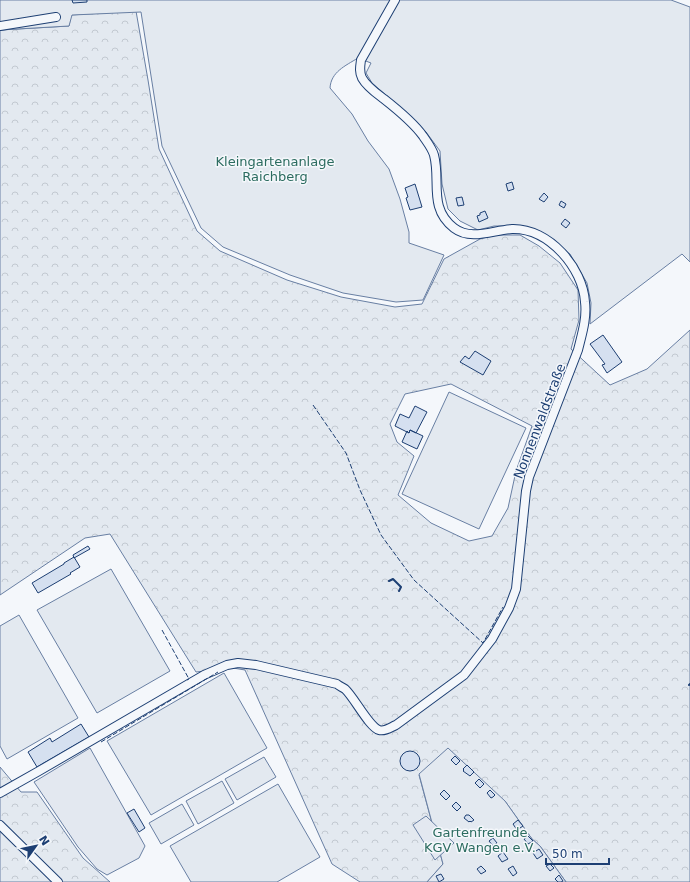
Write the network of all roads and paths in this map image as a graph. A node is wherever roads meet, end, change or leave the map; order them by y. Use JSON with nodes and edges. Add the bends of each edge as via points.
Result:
{"nodes":[{"id":1,"x":395,"y":0,"type":"edge"},
{"id":2,"x":56,"y":17,"type":"dead end"},
{"id":3,"x":0,"y":26,"type":"edge"},
{"id":4,"x":0,"y":792,"type":"edge"},
{"id":5,"x":0,"y":825,"type":"edge"},
{"id":6,"x":58,"y":882,"type":"edge"}],
"edges":[{"from":1,"to":4,"type":"street","name":"Nonnenwaldstraße","via":[[361,60],[359,69],[367,85],[405,116],[429,145],[434,155],[437,202],[441,213],[451,226],[463,233],[480,234],[513,229],[542,238],[563,252],[572,264],[586,301],[583,333],[578,350],[529,477],[516,589],[509,608],[492,639],[464,675],[396,725],[385,730],[379,731],[374,727],[345,689],[336,684],[238,663],[204,675]]},
{"from":2,"to":3,"type":"street"},
{"from":5,"to":6,"type":"street"}]}
